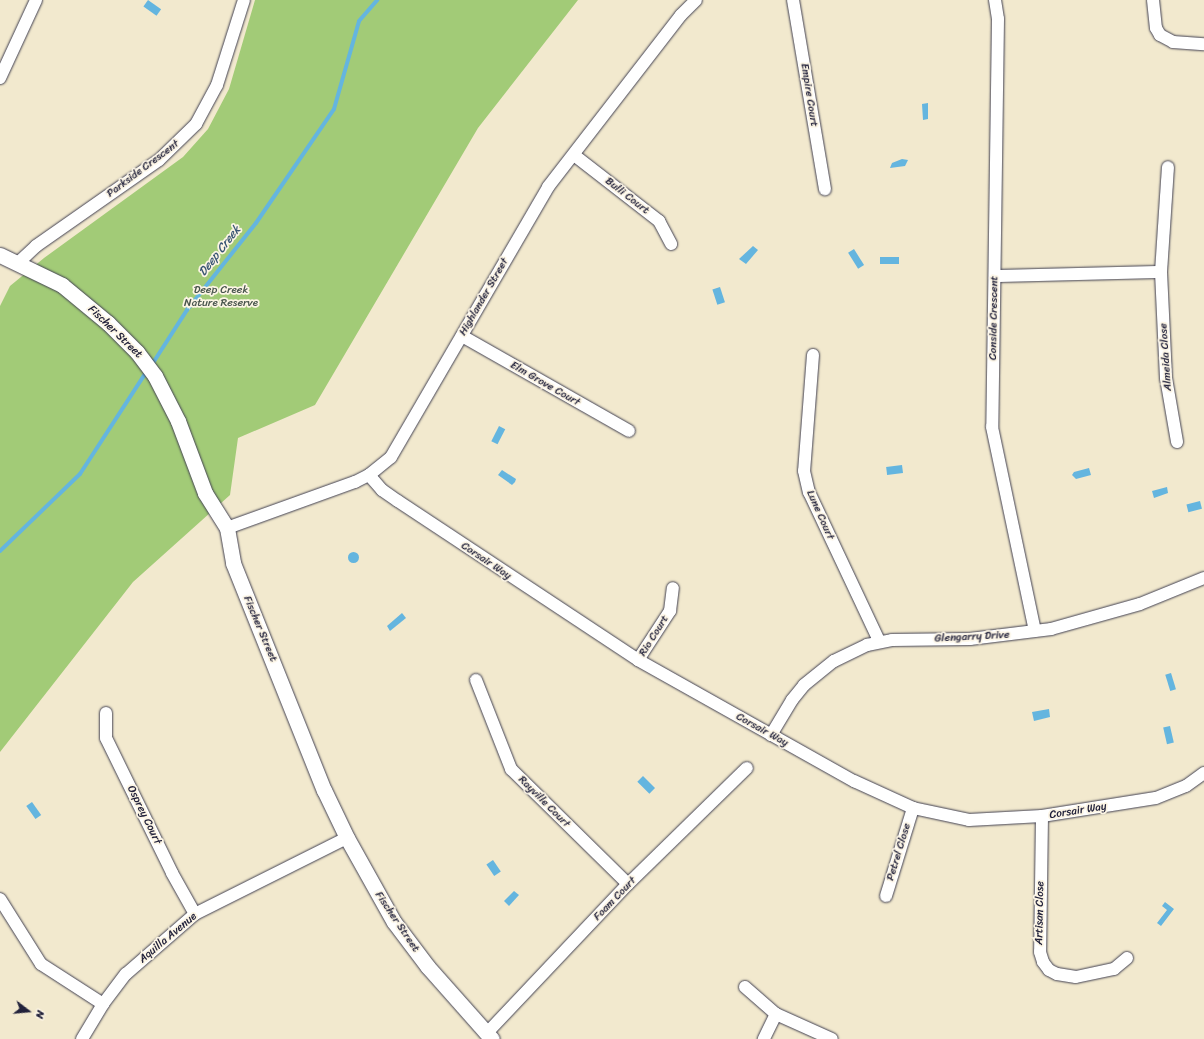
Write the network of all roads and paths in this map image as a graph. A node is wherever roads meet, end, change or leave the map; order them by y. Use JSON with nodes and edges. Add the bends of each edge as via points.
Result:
{"nodes":[{"id":1,"x":36,"y":0,"type":"edge"},
{"id":2,"x":244,"y":0,"type":"edge"},
{"id":3,"x":696,"y":0,"type":"edge"},
{"id":4,"x":793,"y":0,"type":"edge"},
{"id":5,"x":995,"y":0,"type":"edge"},
{"id":6,"x":1153,"y":0,"type":"edge"},
{"id":7,"x":1204,"y":44,"type":"edge"},
{"id":8,"x":0,"y":78,"type":"edge"},
{"id":9,"x":574,"y":155,"type":"junction"},
{"id":10,"x":1168,"y":167,"type":"dead end"},
{"id":11,"x":824,"y":190,"type":"dead end"},
{"id":12,"x":671,"y":244,"type":"dead end"},
{"id":13,"x":0,"y":255,"type":"edge"},
{"id":14,"x":18,"y":263,"type":"junction"},
{"id":15,"x":1161,"y":272,"type":"junction"},
{"id":16,"x":995,"y":276,"type":"junction"},
{"id":17,"x":462,"y":336,"type":"junction"},
{"id":18,"x":813,"y":355,"type":"dead end"},
{"id":19,"x":629,"y":431,"type":"dead end"},
{"id":20,"x":1178,"y":442,"type":"dead end"},
{"id":21,"x":369,"y":474,"type":"junction"},
{"id":22,"x":227,"y":528,"type":"junction"},
{"id":23,"x":1204,"y":578,"type":"edge"},
{"id":24,"x":673,"y":588,"type":"dead end"},
{"id":25,"x":1035,"y":631,"type":"junction"},
{"id":26,"x":879,"y":642,"type":"junction"},
{"id":27,"x":638,"y":660,"type":"junction"},
{"id":28,"x":476,"y":680,"type":"dead end"},
{"id":29,"x":106,"y":713,"type":"dead end"},
{"id":30,"x":771,"y":735,"type":"junction"},
{"id":31,"x":747,"y":768,"type":"dead end"},
{"id":32,"x":1204,"y":773,"type":"edge"},
{"id":33,"x":913,"y":808,"type":"junction"},
{"id":34,"x":1042,"y":816,"type":"junction"},
{"id":35,"x":347,"y":838,"type":"junction"},
{"id":36,"x":628,"y":884,"type":"junction"},
{"id":37,"x":886,"y":896,"type":"dead end"},
{"id":38,"x":0,"y":899,"type":"edge"},
{"id":39,"x":195,"y":914,"type":"junction"},
{"id":40,"x":1127,"y":958,"type":"dead end"},
{"id":41,"x":745,"y":987,"type":"dead end"},
{"id":42,"x":102,"y":1004,"type":"junction"},
{"id":43,"x":776,"y":1014,"type":"junction"},
{"id":44,"x":489,"y":1036,"type":"edge"},
{"id":45,"x":82,"y":1039,"type":"edge"},
{"id":46,"x":764,"y":1039,"type":"edge"},
{"id":47,"x":832,"y":1039,"type":"edge"}],
"edges":[{"from":1,"to":8,"type":"street"},
{"from":2,"to":14,"type":"street","name":"Parkside Crescent","via":[[217,85],[208,106],[188,133],[159,160],[36,246]]},
{"from":3,"to":9,"type":"street","name":"Highlander Street","via":[[681,15]]},
{"from":4,"to":11,"type":"street","name":"Empire Court"},
{"from":5,"to":16,"type":"street","name":"Conside Crescent","via":[[998,20]]},
{"from":6,"to":7,"type":"street","via":[[1156,28],[1160,35],[1173,42]]},
{"from":9,"to":12,"type":"street","name":"Bulli Court","via":[[660,221]]},
{"from":9,"to":17,"type":"street","name":"Highlander Street","via":[[548,187]]},
{"from":10,"to":15,"type":"street","name":"Almeida Close"},
{"from":13,"to":14,"type":"street","name":"Fischer Street"},
{"from":14,"to":22,"type":"street","name":"Fischer Street","via":[[62,285],[108,323],[144,361],[178,421],[205,493]]},
{"from":15,"to":16,"type":"street"},
{"from":15,"to":20,"type":"street","name":"Almeida Close","via":[[1166,378]]},
{"from":16,"to":25,"type":"street","name":"Conside Crescent","via":[[992,427]]},
{"from":17,"to":19,"type":"street","name":"Elm Grove Court"},
{"from":17,"to":21,"type":"street","name":"Highlander Street","via":[[391,457]]},
{"from":18,"to":26,"type":"street","name":"Lune Court","via":[[804,471],[809,492]]},
{"from":21,"to":22,"type":"street","name":"Highlander Street"},
{"from":21,"to":27,"type":"street","name":"Corsair Way","via":[[382,490],[398,502]]},
{"from":22,"to":35,"type":"street","name":"Fischer Street","via":[[233,563],[324,790]]},
{"from":23,"to":25,"type":"street","name":"Glengarry Drive","via":[[1116,612]]},
{"from":24,"to":27,"type":"street","name":"Rio Court","via":[[670,611]]},
{"from":25,"to":26,"type":"street","name":"Glengarry Drive","via":[[970,639]]},
{"from":26,"to":30,"type":"street","name":"Glengarry Drive","via":[[848,652],[809,680],[792,700]]},
{"from":27,"to":30,"type":"street","name":"Corsair Way"},
{"from":28,"to":36,"type":"street","name":"Rayville Court","via":[[511,769]]},
{"from":29,"to":39,"type":"street","name":"Osprey Court","via":[[106,738],[172,873]]},
{"from":30,"to":33,"type":"street","name":"Corsair Way","via":[[887,798]]},
{"from":31,"to":36,"type":"street","name":"Foam Court"},
{"from":32,"to":34,"type":"street","name":"Corsair Way","via":[[1186,786],[1156,798]]},
{"from":33,"to":34,"type":"street","name":"Corsair Way","via":[[969,820]]},
{"from":33,"to":37,"type":"street","name":"Petrel Close"},
{"from":34,"to":40,"type":"street","name":"Artisan Close","via":[[1040,952],[1043,962],[1057,974],[1076,977],[1114,969]]},
{"from":35,"to":39,"type":"street","name":"Aquilla Avenue"},
{"from":35,"to":44,"type":"street","name":"Fischer Street","via":[[394,922],[428,967]]},
{"from":36,"to":44,"type":"street","name":"Foam Court"},
{"from":38,"to":42,"type":"street","via":[[42,964]]},
{"from":39,"to":42,"type":"street","name":"Aquilla Avenue","via":[[126,974]]},
{"from":41,"to":43,"type":"street"},
{"from":42,"to":45,"type":"street","name":"Aquilla Avenue"},
{"from":43,"to":46,"type":"street"},
{"from":43,"to":47,"type":"street"}]}
